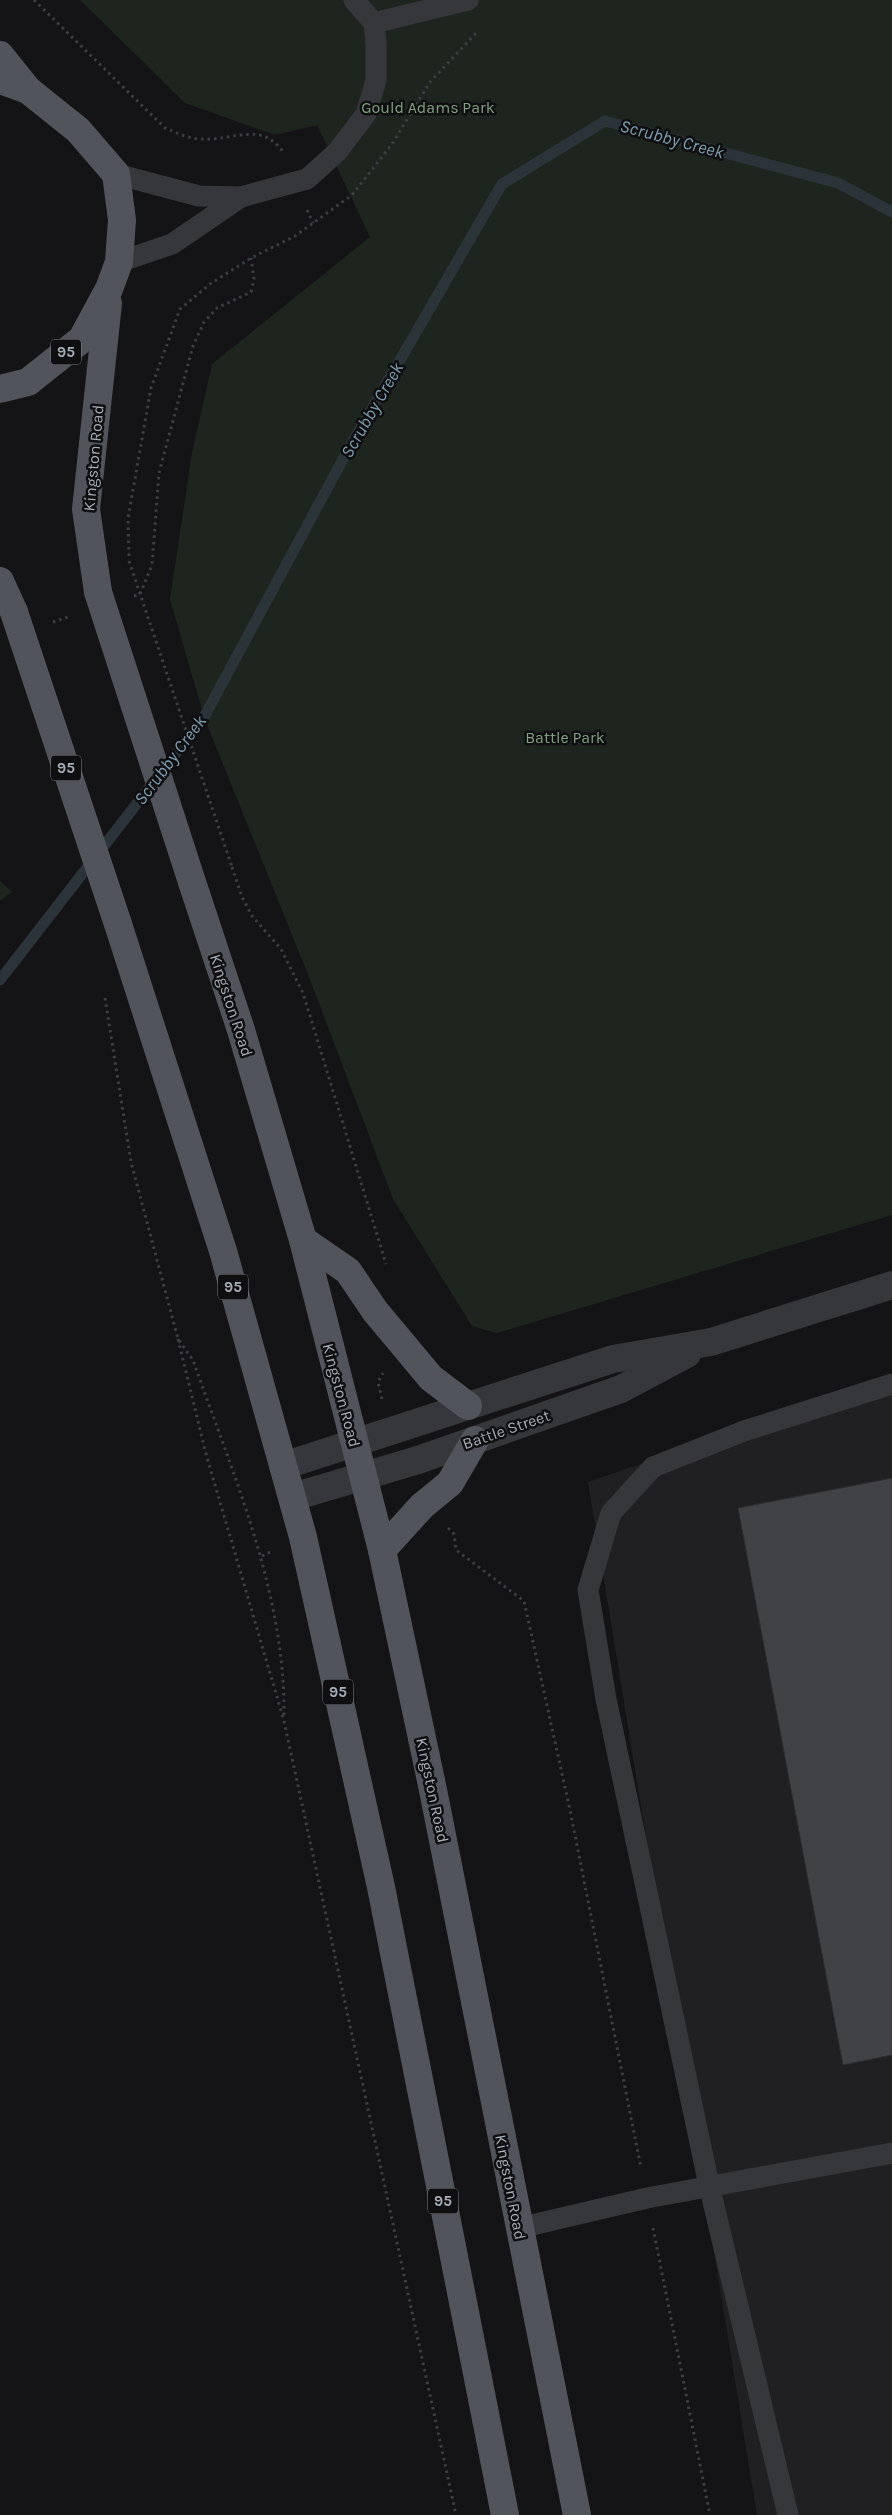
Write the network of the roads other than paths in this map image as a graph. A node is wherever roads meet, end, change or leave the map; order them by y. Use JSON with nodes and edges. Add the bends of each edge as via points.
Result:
{"nodes":[{"id":1,"x":354,"y":0,"type":"edge"},
{"id":2,"x":468,"y":0,"type":"edge"},
{"id":3,"x":374,"y":23,"type":"junction"},
{"id":4,"x":0,"y":55,"type":"edge"},
{"id":5,"x":0,"y":80,"type":"edge"},
{"id":6,"x":28,"y":90,"type":"junction"},
{"id":7,"x":116,"y":174,"type":"junction"},
{"id":8,"x":241,"y":197,"type":"junction"},
{"id":9,"x":119,"y":262,"type":"junction"},
{"id":10,"x":109,"y":289,"type":"junction"},
{"id":11,"x":0,"y":389,"type":"edge"},
{"id":12,"x":0,"y":581,"type":"edge"},
{"id":13,"x":303,"y":1240,"type":"junction"},
{"id":14,"x":892,"y":1285,"type":"edge"},
{"id":15,"x":711,"y":1342,"type":"junction"},
{"id":16,"x":892,"y":1384,"type":"edge"},
{"id":17,"x":468,"y":1406,"type":"junction"},
{"id":18,"x":475,"y":1440,"type":"junction"},
{"id":19,"x":355,"y":1444,"type":"junction"},
{"id":20,"x":283,"y":1466,"type":"junction"},
{"id":21,"x":363,"y":1476,"type":"junction"},
{"id":22,"x":293,"y":1497,"type":"junction"},
{"id":23,"x":382,"y":1550,"type":"junction"},
{"id":24,"x":892,"y":2153,"type":"edge"},
{"id":25,"x":710,"y":2185,"type":"junction"},
{"id":26,"x":519,"y":2228,"type":"junction"},
{"id":27,"x":505,"y":2515,"type":"edge"},
{"id":28,"x":577,"y":2515,"type":"edge"},
{"id":29,"x":788,"y":2515,"type":"edge"}],
"edges":[{"from":1,"to":3,"type":"lane"},
{"from":2,"to":3,"type":"lane"},
{"from":3,"to":8,"type":"lane","via":[[376,80],[366,114],[360,122],[337,152],[307,179]]},
{"from":4,"to":6,"type":"main road"},
{"from":5,"to":6,"type":"main road"},
{"from":6,"to":7,"type":"main road","via":[[78,130]]},
{"from":7,"to":8,"type":"lane","via":[[199,196]]},
{"from":7,"to":9,"type":"main road","number":"95","via":[[122,220]]},
{"from":8,"to":9,"type":"lane","via":[[172,244]]},
{"from":9,"to":10,"type":"main road","number":"95"},
{"from":10,"to":11,"type":"main road","number":"95","via":[[82,339],[28,382]]},
{"from":10,"to":13,"type":"main road","name":"Kingston Road","number":"95","bridge":true,"via":[[86,509],[98,592],[241,1030]]},
{"from":12,"to":20,"type":"main road","number":"95","bridge":true,"via":[[14,612],[118,924],[223,1251]]},
{"from":13,"to":17,"type":"main road","via":[[348,1271],[375,1311],[425,1371]]},
{"from":13,"to":19,"type":"main road","name":"Kingston Road","number":"95"},
{"from":14,"to":15,"type":"street","name":"Battle Street"},
{"from":15,"to":17,"type":"street","name":"Battle Street","via":[[613,1359]]},
{"from":15,"to":18,"type":"street","name":"Battle Street","via":[[620,1389]]},
{"from":16,"to":25,"type":"lane","via":[[744,1431],[653,1467],[610,1513],[588,1590],[606,1699]]},
{"from":17,"to":19,"type":"street","name":"Battle Street"},
{"from":18,"to":21,"type":"street","name":"Battle Street"},
{"from":18,"to":23,"type":"main road","via":[[450,1483],[422,1506]]},
{"from":19,"to":20,"type":"street","name":"Battle Street"},
{"from":19,"to":21,"type":"main road","name":"Kingston Road","number":"95"},
{"from":20,"to":22,"type":"main road","number":"95"},
{"from":21,"to":22,"type":"street","name":"Battle Street"},
{"from":21,"to":23,"type":"main road","name":"Kingston Road","number":"95"},
{"from":22,"to":27,"type":"main road","number":"95","via":[[381,1887]]},
{"from":23,"to":26,"type":"main road","name":"Kingston Road","number":"95"},
{"from":24,"to":25,"type":"lane"},
{"from":25,"to":26,"type":"lane"},
{"from":25,"to":29,"type":"lane"},
{"from":26,"to":28,"type":"main road","name":"Kingston Road","number":"95"}]}
